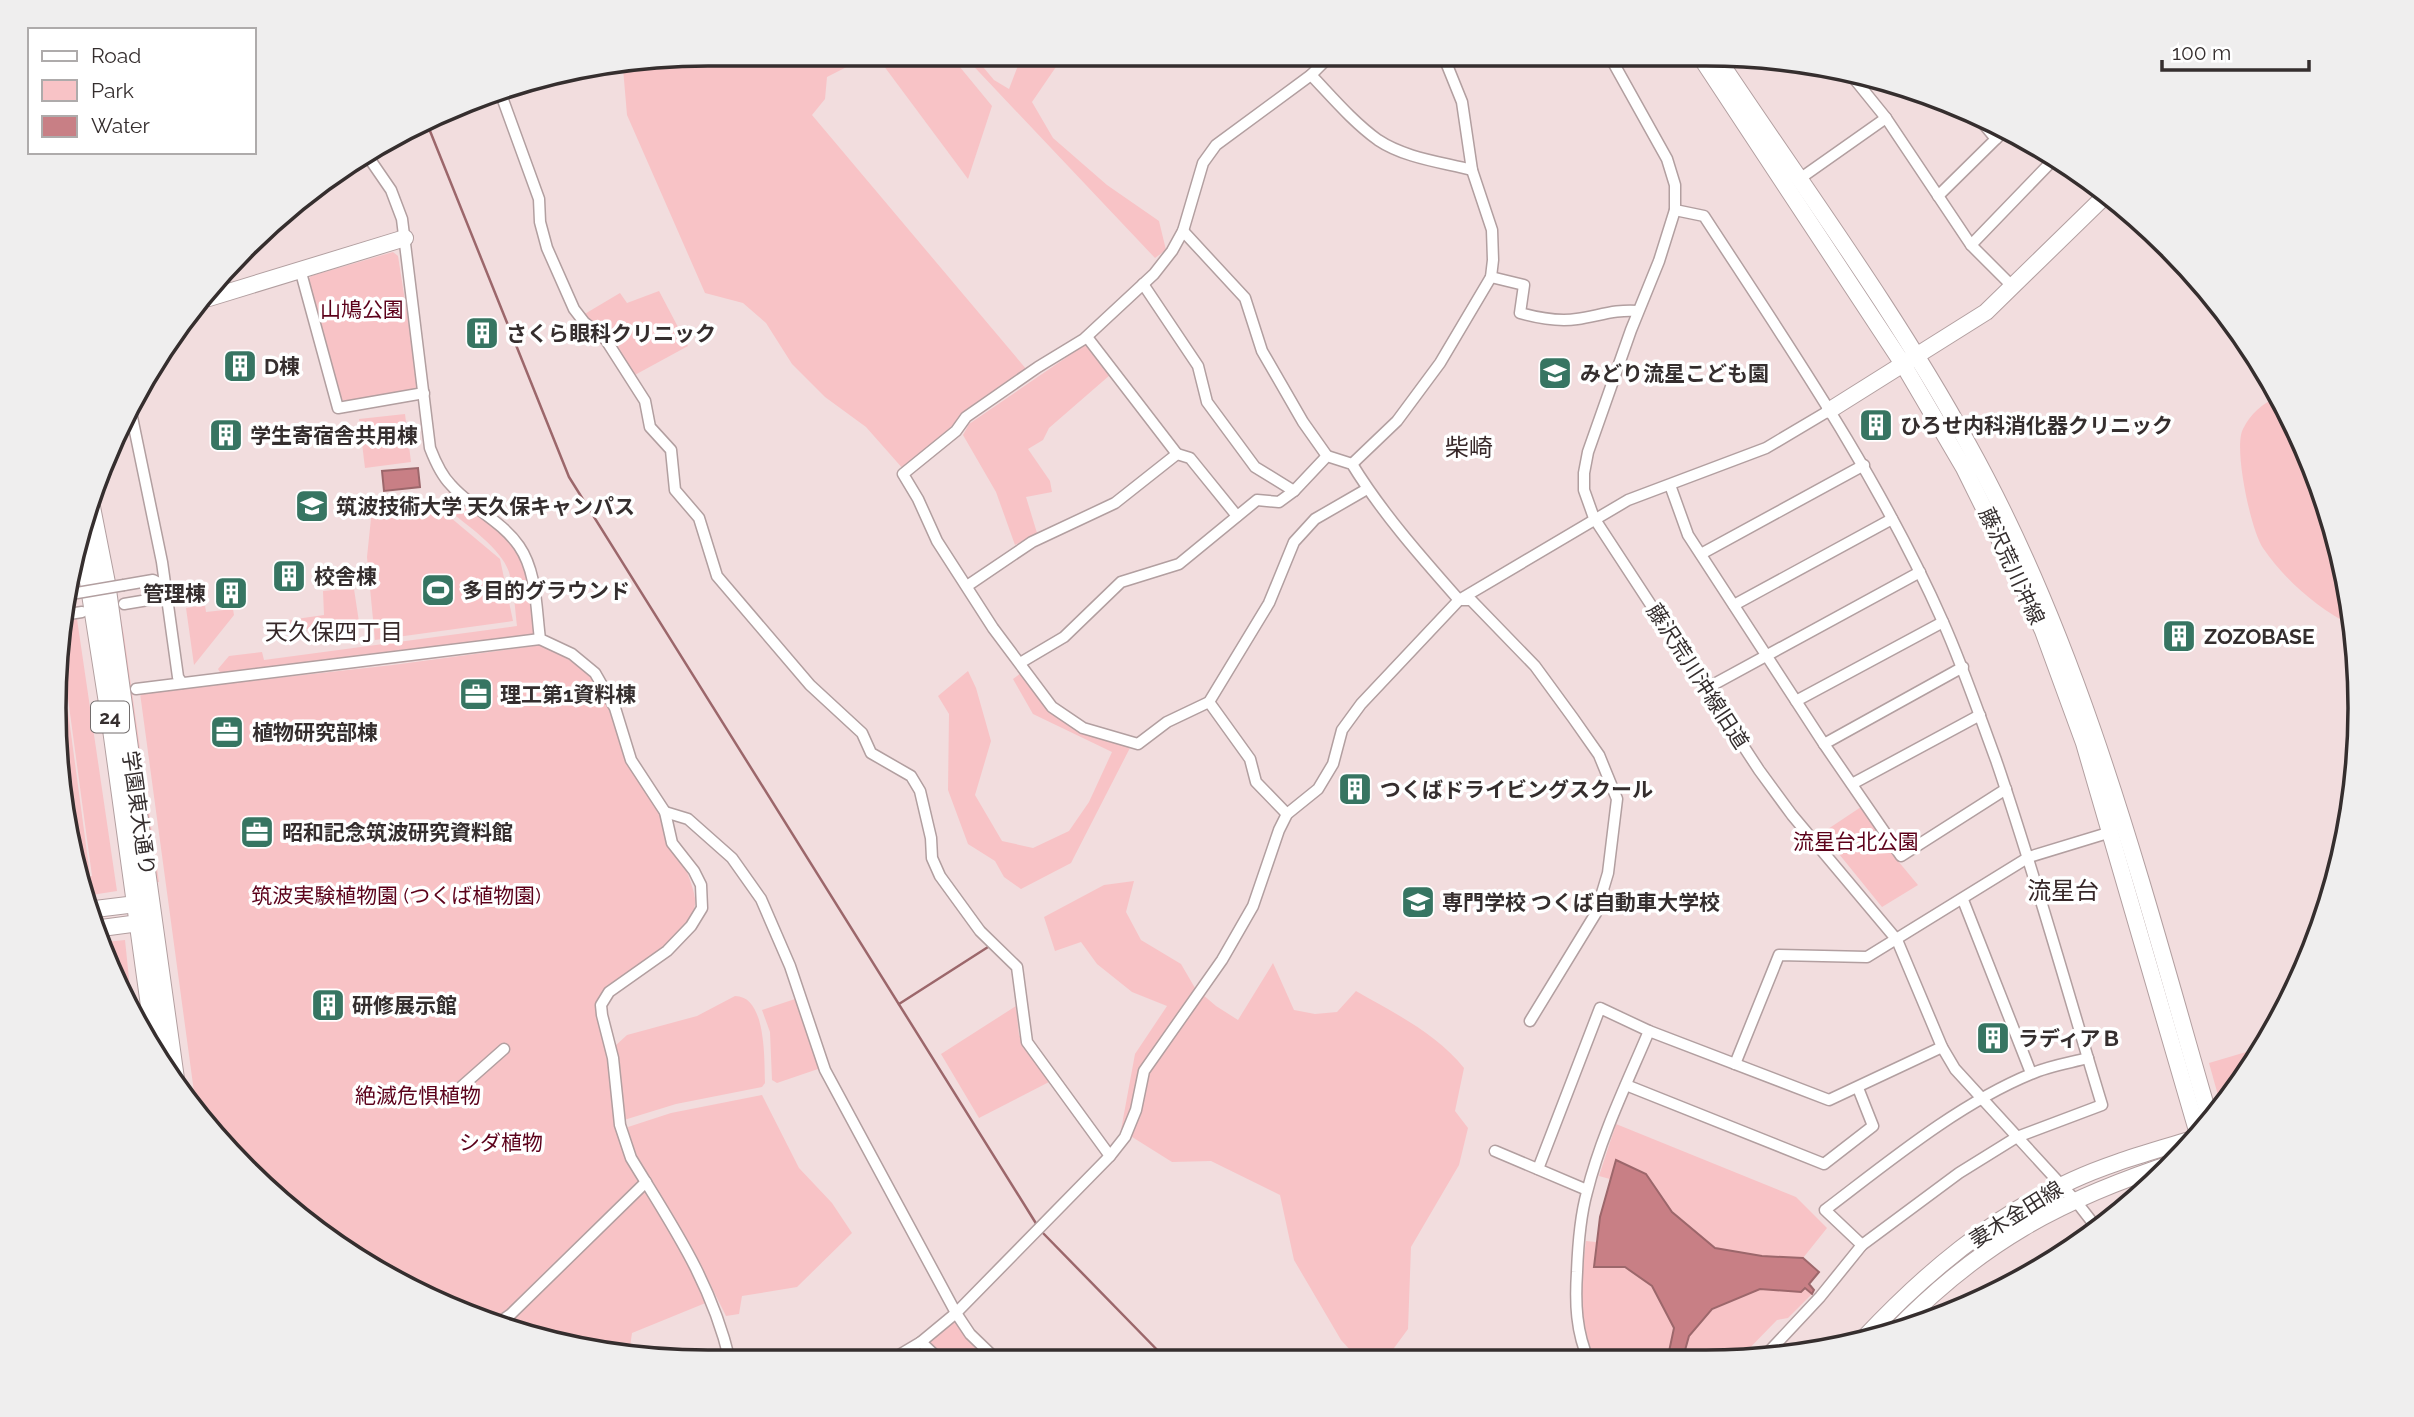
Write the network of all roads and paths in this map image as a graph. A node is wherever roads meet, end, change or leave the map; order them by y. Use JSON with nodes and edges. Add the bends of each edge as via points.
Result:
{"nodes":[{"id":1,"x":1320,"y":66,"type":"edge"},
{"id":2,"x":1447,"y":66,"type":"edge"},
{"id":3,"x":1615,"y":66,"type":"edge"},
{"id":4,"x":1707,"y":66,"type":"edge"},
{"id":5,"x":1723,"y":67,"type":"edge"},
{"id":6,"x":1311,"y":75,"type":"junction"},
{"id":7,"x":1859,"y":85,"type":"edge"},
{"id":8,"x":503,"y":101,"type":"edge"},
{"id":9,"x":1886,"y":118,"type":"junction"},
{"id":10,"x":1997,"y":138,"type":"edge"},
{"id":11,"x":372,"y":162,"type":"edge"},
{"id":12,"x":2047,"y":166,"type":"edge"},
{"id":13,"x":1472,"y":170,"type":"junction"},
{"id":14,"x":1798,"y":180,"type":"junction"},
{"id":15,"x":1938,"y":197,"type":"junction"},
{"id":16,"x":2099,"y":202,"type":"edge"},
{"id":17,"x":1675,"y":210,"type":"junction"},
{"id":18,"x":1183,"y":231,"type":"junction"},
{"id":19,"x":405,"y":238,"type":"junction"},
{"id":20,"x":1971,"y":245,"type":"junction"},
{"id":21,"x":300,"y":269,"type":"junction"},
{"id":22,"x":1490,"y":277,"type":"junction"},
{"id":23,"x":1143,"y":284,"type":"junction"},
{"id":24,"x":2012,"y":286,"type":"junction"},
{"id":25,"x":218,"y":295,"type":"edge"},
{"id":26,"x":1638,"y":311,"type":"junction"},
{"id":27,"x":1087,"y":337,"type":"junction"},
{"id":28,"x":1909,"y":360,"type":"junction"},
{"id":29,"x":424,"y":393,"type":"junction"},
{"id":30,"x":1830,"y":410,"type":"junction"},
{"id":31,"x":133,"y":424,"type":"edge"},
{"id":32,"x":1177,"y":454,"type":"junction"},
{"id":33,"x":1327,"y":456,"type":"junction"},
{"id":34,"x":1352,"y":464,"type":"junction"},
{"id":35,"x":1864,"y":466,"type":"junction"},
{"id":36,"x":1670,"y":485,"type":"junction"},
{"id":37,"x":1367,"y":489,"type":"junction"},
{"id":38,"x":1294,"y":491,"type":"junction"},
{"id":39,"x":1237,"y":516,"type":"junction"},
{"id":40,"x":1594,"y":518,"type":"junction"},
{"id":41,"x":1892,"y":519,"type":"junction"},
{"id":42,"x":94,"y":523,"type":"edge"},
{"id":43,"x":1701,"y":554,"type":"junction"},
{"id":44,"x":85,"y":556,"type":"edge"},
{"id":45,"x":1920,"y":572,"type":"junction"},
{"id":46,"x":967,"y":586,"type":"junction"},
{"id":47,"x":77,"y":593,"type":"edge"},
{"id":48,"x":1459,"y":600,"type":"junction"},
{"id":49,"x":124,"y":604,"type":"dead end"},
{"id":50,"x":1734,"y":605,"type":"junction"},
{"id":51,"x":82,"y":612,"type":"dead end"},
{"id":52,"x":74,"y":613,"type":"edge"},
{"id":53,"x":1943,"y":622,"type":"junction"},
{"id":54,"x":540,"y":639,"type":"junction"},
{"id":55,"x":1768,"y":655,"type":"junction"},
{"id":56,"x":1020,"y":663,"type":"junction"},
{"id":57,"x":1963,"y":667,"type":"junction"},
{"id":58,"x":182,"y":683,"type":"junction"},
{"id":59,"x":1707,"y":688,"type":"junction"},
{"id":60,"x":136,"y":689,"type":"dead end"},
{"id":61,"x":1796,"y":701,"type":"junction"},
{"id":62,"x":1209,"y":702,"type":"junction"},
{"id":63,"x":1980,"y":715,"type":"junction"},
{"id":64,"x":1824,"y":744,"type":"junction"},
{"id":65,"x":1852,"y":784,"type":"junction"},
{"id":66,"x":2006,"y":789,"type":"junction"},
{"id":67,"x":665,"y":813,"type":"junction"},
{"id":68,"x":1287,"y":814,"type":"junction"},
{"id":69,"x":2111,"y":832,"type":"junction"},
{"id":70,"x":2029,"y":857,"type":"junction"},
{"id":71,"x":1963,"y":900,"type":"junction"},
{"id":72,"x":100,"y":911,"type":"edge"},
{"id":73,"x":142,"y":913,"type":"junction"},
{"id":74,"x":105,"y":925,"type":"edge"},
{"id":75,"x":1897,"y":940,"type":"junction"},
{"id":76,"x":1530,"y":1021,"type":"dead end"},
{"id":77,"x":154,"y":1031,"type":"edge"},
{"id":78,"x":1649,"y":1031,"type":"junction"},
{"id":79,"x":1941,"y":1046,"type":"junction"},
{"id":80,"x":504,"y":1049,"type":"dead end"},
{"id":81,"x":2088,"y":1058,"type":"junction"},
{"id":82,"x":171,"y":1059,"type":"edge"},
{"id":83,"x":1735,"y":1064,"type":"junction"},
{"id":84,"x":2031,"y":1073,"type":"junction"},
{"id":85,"x":1626,"y":1086,"type":"junction"},
{"id":86,"x":461,"y":1087,"type":"dead end"},
{"id":87,"x":1858,"y":1088,"type":"junction"},
{"id":88,"x":1983,"y":1099,"type":"junction"},
{"id":89,"x":2207,"y":1109,"type":"edge"},
{"id":90,"x":2194,"y":1125,"type":"edge"},
{"id":91,"x":2017,"y":1137,"type":"junction"},
{"id":92,"x":2178,"y":1143,"type":"edge"},
{"id":93,"x":1495,"y":1151,"type":"dead end"},
{"id":94,"x":1110,"y":1156,"type":"junction"},
{"id":95,"x":1538,"y":1169,"type":"junction"},
{"id":96,"x":2151,"y":1170,"type":"edge"},
{"id":97,"x":646,"y":1182,"type":"junction"},
{"id":98,"x":2062,"y":1185,"type":"junction"},
{"id":99,"x":1587,"y":1190,"type":"junction"},
{"id":100,"x":2075,"y":1200,"type":"junction"},
{"id":101,"x":2091,"y":1221,"type":"edge"},
{"id":102,"x":1862,"y":1245,"type":"junction"},
{"id":103,"x":956,"y":1313,"type":"junction"},
{"id":104,"x":506,"y":1317,"type":"edge"},
{"id":105,"x":1910,"y":1317,"type":"edge"},
{"id":106,"x":1874,"y":1328,"type":"edge"},
{"id":107,"x":921,"y":1342,"type":"junction"},
{"id":108,"x":1774,"y":1346,"type":"edge"},
{"id":109,"x":727,"y":1350,"type":"edge"},
{"id":110,"x":908,"y":1350,"type":"edge"},
{"id":111,"x":929,"y":1350,"type":"edge"},
{"id":112,"x":987,"y":1350,"type":"edge"},
{"id":113,"x":1583,"y":1350,"type":"edge"}],
"edges":[{"from":1,"to":6,"type":"street"},
{"from":2,"to":13,"type":"street","via":[[1462,102]]},
{"from":3,"to":17,"type":"street","name":"藤沢荒川沖線旧道","via":[[1667,159],[1675,185]]},
{"from":4,"to":28,"type":"main road","name":"藤沢荒川沖線"},
{"from":5,"to":14,"type":"main road","name":"藤沢荒川沖線"},
{"from":6,"to":13,"type":"street","via":[[1379,140],[1437,163]]},
{"from":6,"to":18,"type":"street","via":[[1216,145],[1203,163]]},
{"from":7,"to":9,"type":"street"},
{"from":8,"to":94,"type":"street","via":[[538,199],[547,248],[574,309],[606,340],[645,401],[650,427],[671,450],[675,490],[699,518],[717,576],[810,685],[862,733],[872,753],[911,776],[919,791],[940,876],[980,931],[1017,967],[1027,1042]]},
{"from":9,"to":14,"type":"street"},
{"from":9,"to":15,"type":"street"},
{"from":10,"to":15,"type":"street"},
{"from":11,"to":19,"type":"street","via":[[397,201]]},
{"from":12,"to":20,"type":"street"},
{"from":13,"to":22,"type":"street","via":[[1492,230]]},
{"from":14,"to":28,"type":"main road","name":"藤沢荒川沖線"},
{"from":15,"to":20,"type":"street"},
{"from":16,"to":24,"type":"main road"},
{"from":17,"to":26,"type":"street","name":"藤沢荒川沖線旧道"},
{"from":17,"to":30,"type":"street","via":[[1704,216]]},
{"from":18,"to":23,"type":"street"},
{"from":18,"to":33,"type":"street","via":[[1245,298],[1262,351]]},
{"from":19,"to":21,"type":"main road"},
{"from":19,"to":29,"type":"street"},
{"from":20,"to":24,"type":"street"},
{"from":21,"to":25,"type":"main road"},
{"from":21,"to":29,"type":"street","via":[[338,408]]},
{"from":22,"to":26,"type":"street","via":[[1524,285],[1520,313],[1541,318]]},
{"from":22,"to":34,"type":"street","via":[[1440,363],[1396,421]]},
{"from":23,"to":27,"type":"street"},
{"from":23,"to":38,"type":"street","via":[[1198,366],[1208,402],[1255,467]]},
{"from":24,"to":28,"type":"main road","via":[[1986,312]]},
{"from":26,"to":40,"type":"street","name":"藤沢荒川沖線旧道","via":[[1588,452],[1584,490]]},
{"from":27,"to":32,"type":"street"},
{"from":27,"to":46,"type":"street","via":[[966,417],[903,474],[937,541]]},
{"from":28,"to":30,"type":"main road"},
{"from":28,"to":69,"type":"main road","name":"藤沢荒川沖線","via":[[2022,585],[2066,692]]},
{"from":28,"to":89,"type":"main road","name":"藤沢荒川沖線","via":[[1969,445],[2047,610],[2102,759]]},
{"from":29,"to":54,"type":"street","via":[[436,464],[451,486],[506,531],[528,562]]},
{"from":30,"to":35,"type":"street"},
{"from":30,"to":36,"type":"street","via":[[1766,448]]},
{"from":31,"to":58,"type":"street"},
{"from":32,"to":39,"type":"street","via":[[1190,458]]},
{"from":32,"to":46,"type":"street","via":[[1115,503],[1032,542]]},
{"from":33,"to":34,"type":"street"},
{"from":33,"to":38,"type":"street"},
{"from":34,"to":37,"type":"street"},
{"from":35,"to":41,"type":"street"},
{"from":35,"to":43,"type":"street"},
{"from":36,"to":40,"type":"street"},
{"from":36,"to":43,"type":"street","via":[[1688,535]]},
{"from":37,"to":48,"type":"street"},
{"from":37,"to":62,"type":"street","via":[[1315,519],[1294,541],[1269,603]]},
{"from":38,"to":39,"type":"street","via":[[1279,502],[1258,500]]},
{"from":39,"to":56,"type":"street","via":[[1179,564],[1121,582],[1065,637]]},
{"from":40,"to":48,"type":"street"},
{"from":40,"to":59,"type":"street","name":"藤沢荒川沖線旧道"},
{"from":41,"to":45,"type":"street"},
{"from":41,"to":50,"type":"street"},
{"from":42,"to":73,"type":"main road","name":"学園東大通り","number":"24","via":[[106,583]]},
{"from":43,"to":50,"type":"street"},
{"from":44,"to":73,"type":"main road","name":"学園東大通り","number":"24"},
{"from":45,"to":53,"type":"street"},
{"from":45,"to":55,"type":"street"},
{"from":46,"to":56,"type":"street"},
{"from":47,"to":49,"type":"street","bridge":true,"via":[[157,582],[159,595],[154,599]]},
{"from":48,"to":68,"type":"street","via":[[1361,704],[1342,730],[1333,764],[1318,789]]},
{"from":48,"to":76,"type":"street","via":[[1471,600],[1535,666],[1599,755],[1617,799],[1608,873],[1597,913]]},
{"from":50,"to":55,"type":"street"},
{"from":51,"to":52,"type":"street"},
{"from":53,"to":57,"type":"street"},
{"from":53,"to":61,"type":"street"},
{"from":54,"to":58,"type":"street"},
{"from":54,"to":67,"type":"street","via":[[572,654],[595,673],[615,708],[631,760]]},
{"from":55,"to":59,"type":"street"},
{"from":55,"to":61,"type":"street"},
{"from":56,"to":62,"type":"street","via":[[1066,718],[1083,728],[1138,744],[1167,722]]},
{"from":57,"to":63,"type":"street"},
{"from":57,"to":64,"type":"street"},
{"from":58,"to":60,"type":"street"},
{"from":59,"to":75,"type":"street","name":"藤沢荒川沖線旧道","via":[[1792,815]]},
{"from":61,"to":64,"type":"street"},
{"from":62,"to":68,"type":"street","via":[[1250,758],[1256,782]]},
{"from":63,"to":65,"type":"street"},
{"from":63,"to":66,"type":"street"},
{"from":64,"to":65,"type":"street"},
{"from":65,"to":66,"type":"street","via":[[1901,856]]},
{"from":66,"to":70,"type":"street"},
{"from":67,"to":97,"type":"street","via":[[672,843],[701,885],[702,908],[667,951],[609,992],[601,1005],[613,1058],[620,1125],[631,1158]]},
{"from":67,"to":103,"type":"street","via":[[688,819],[732,858],[761,899],[790,966],[825,1070]]},
{"from":68,"to":94,"type":"street","via":[[1253,906],[1222,960],[1144,1071],[1136,1110],[1125,1137]]},
{"from":69,"to":70,"type":"street"},
{"from":69,"to":90,"type":"main road","name":"藤沢荒川沖線"},
{"from":70,"to":71,"type":"street"},
{"from":70,"to":81,"type":"street"},
{"from":71,"to":75,"type":"street"},
{"from":71,"to":84,"type":"street"},
{"from":72,"to":73,"type":"main road"},
{"from":73,"to":74,"type":"main road"},
{"from":73,"to":77,"type":"main road","name":"学園東大通り","number":"24"},
{"from":73,"to":82,"type":"main road","name":"学園東大通り","number":"24"},
{"from":75,"to":79,"type":"street","name":"藤沢荒川沖線旧道"},
{"from":75,"to":83,"type":"street","via":[[1867,957],[1779,956]]},
{"from":78,"to":83,"type":"street"},
{"from":78,"to":85,"type":"street"},
{"from":78,"to":95,"type":"street","via":[[1600,1009]]},
{"from":79,"to":87,"type":"street"},
{"from":79,"to":88,"type":"street","name":"藤沢荒川沖線旧道"},
{"from":80,"to":86,"type":"street"},
{"from":81,"to":84,"type":"street"},
{"from":81,"to":91,"type":"street","via":[[2102,1105]]},
{"from":83,"to":87,"type":"street","via":[[1829,1101]]},
{"from":84,"to":88,"type":"street"},
{"from":85,"to":87,"type":"street","via":[[1824,1164],[1873,1126]]},
{"from":85,"to":99,"type":"street"},
{"from":88,"to":91,"type":"street","name":"藤沢荒川沖線旧道"},
{"from":88,"to":102,"type":"street","via":[[1825,1210]]},
{"from":91,"to":98,"type":"street","name":"藤沢荒川沖線旧道"},
{"from":91,"to":102,"type":"street","via":[[1959,1173]]},
{"from":92,"to":98,"type":"main road","name":"妻木金田線"},
{"from":93,"to":95,"type":"street"},
{"from":94,"to":103,"type":"street"},
{"from":95,"to":99,"type":"street"},
{"from":96,"to":100,"type":"main road","name":"妻木金田線"},
{"from":97,"to":104,"type":"street"},
{"from":97,"to":109,"type":"street","via":[[706,1287]]},
{"from":98,"to":100,"type":"street","name":"藤沢荒川沖線旧道"},
{"from":98,"to":106,"type":"main road","name":"妻木金田線","via":[[1991,1226],[1936,1267]]},
{"from":99,"to":113,"type":"street","via":[[1575,1301]]},
{"from":100,"to":101,"type":"street","name":"藤沢荒川沖線旧道"},
{"from":100,"to":105,"type":"main road","name":"妻木金田線","via":[[2000,1241],[1943,1284]]},
{"from":102,"to":108,"type":"street"},
{"from":103,"to":107,"type":"street"},
{"from":103,"to":112,"type":"street"},
{"from":107,"to":110,"type":"street"},
{"from":107,"to":111,"type":"street"}]}
